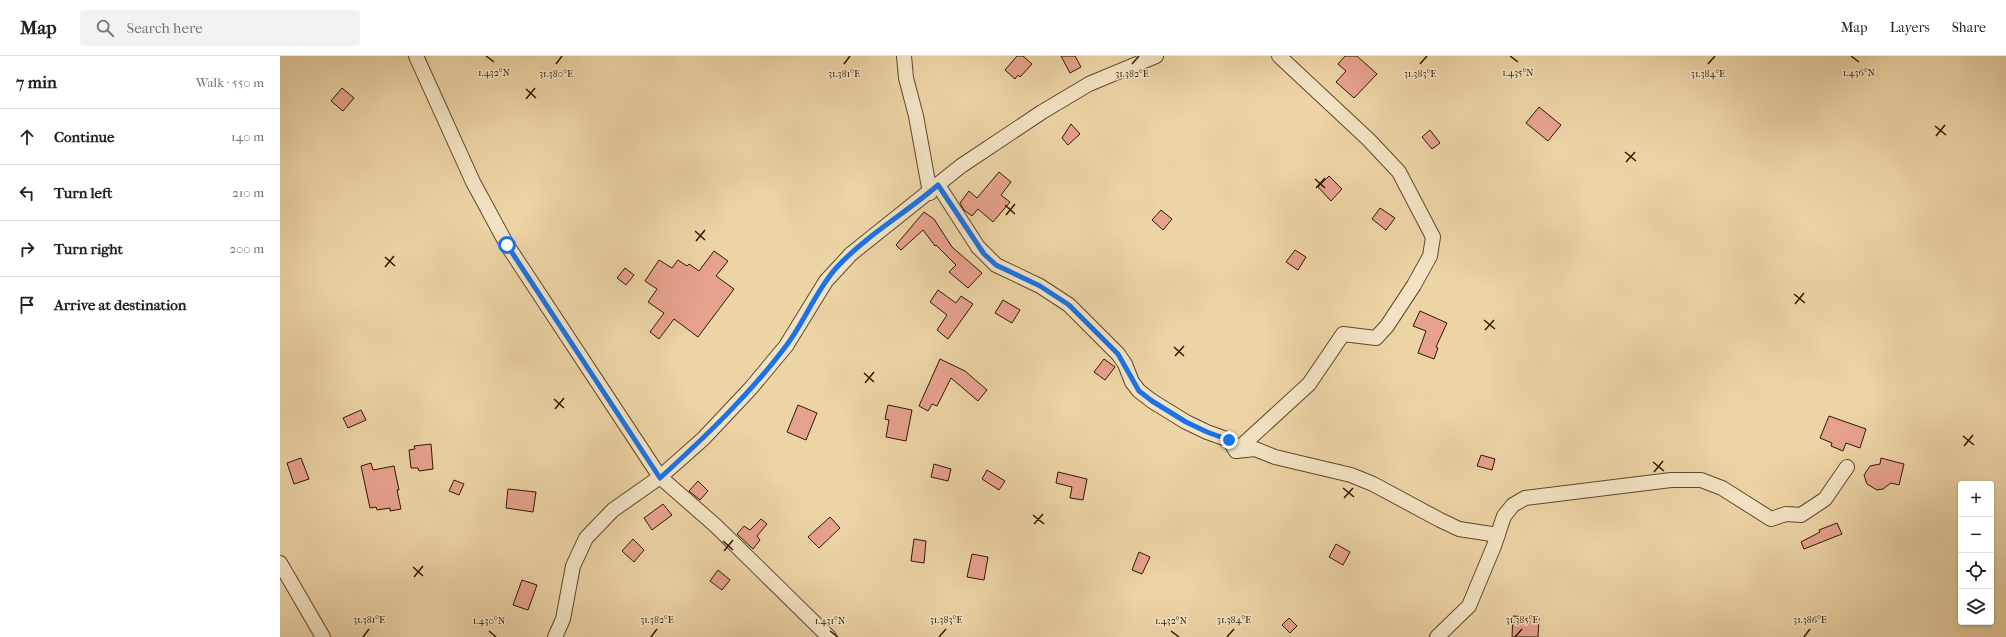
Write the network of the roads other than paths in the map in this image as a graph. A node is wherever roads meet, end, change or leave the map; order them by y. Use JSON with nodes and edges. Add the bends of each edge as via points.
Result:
{"nodes":[{"id":1,"x":416,"y":56,"type":"edge"},
{"id":2,"x":904,"y":56,"type":"edge"},
{"id":3,"x":1156,"y":56,"type":"edge"},
{"id":4,"x":1279,"y":56,"type":"edge"},
{"id":5,"x":934,"y":189,"type":"junction"},
{"id":6,"x":1236,"y":451,"type":"junction"},
{"id":7,"x":1847,"y":466,"type":"dead end"},
{"id":8,"x":660,"y":478,"type":"junction"},
{"id":9,"x":1498,"y":535,"type":"junction"},
{"id":10,"x":280,"y":563,"type":"edge"},
{"id":11,"x":323,"y":637,"type":"edge"},
{"id":12,"x":555,"y":637,"type":"edge"},
{"id":13,"x":829,"y":637,"type":"edge"},
{"id":14,"x":1437,"y":637,"type":"edge"}],
"edges":[{"from":1,"to":8,"type":"street","via":[[493,220]]},
{"from":2,"to":5,"type":"street","via":[[906,78]]},
{"from":3,"to":5,"type":"street","via":[[1077,91],[961,166]]},
{"from":4,"to":6,"type":"street","via":[[1369,140],[1399,172],[1433,237],[1430,256],[1414,285],[1376,338],[1343,334],[1309,384]]},
{"from":5,"to":6,"type":"street","via":[[978,247],[996,265],[1040,286],[1069,305],[1118,354],[1139,391],[1186,422],[1229,440]]},
{"from":5,"to":8,"type":"street","via":[[907,208],[837,267],[786,346],[756,382],[703,439]]},
{"from":6,"to":9,"type":"street","via":[[1255,449],[1275,457],[1351,475],[1459,529]]},
{"from":7,"to":9,"type":"street","via":[[1825,499],[1801,515],[1786,514],[1770,520],[1711,483],[1701,480],[1671,480],[1525,498],[1513,505],[1504,516]]},
{"from":8,"to":12,"type":"street","via":[[613,510],[586,538],[573,566],[563,619]]},
{"from":8,"to":13,"type":"street","via":[[716,526]]},
{"from":9,"to":14,"type":"street","via":[[1469,606]]},
{"from":10,"to":11,"type":"street"}]}
